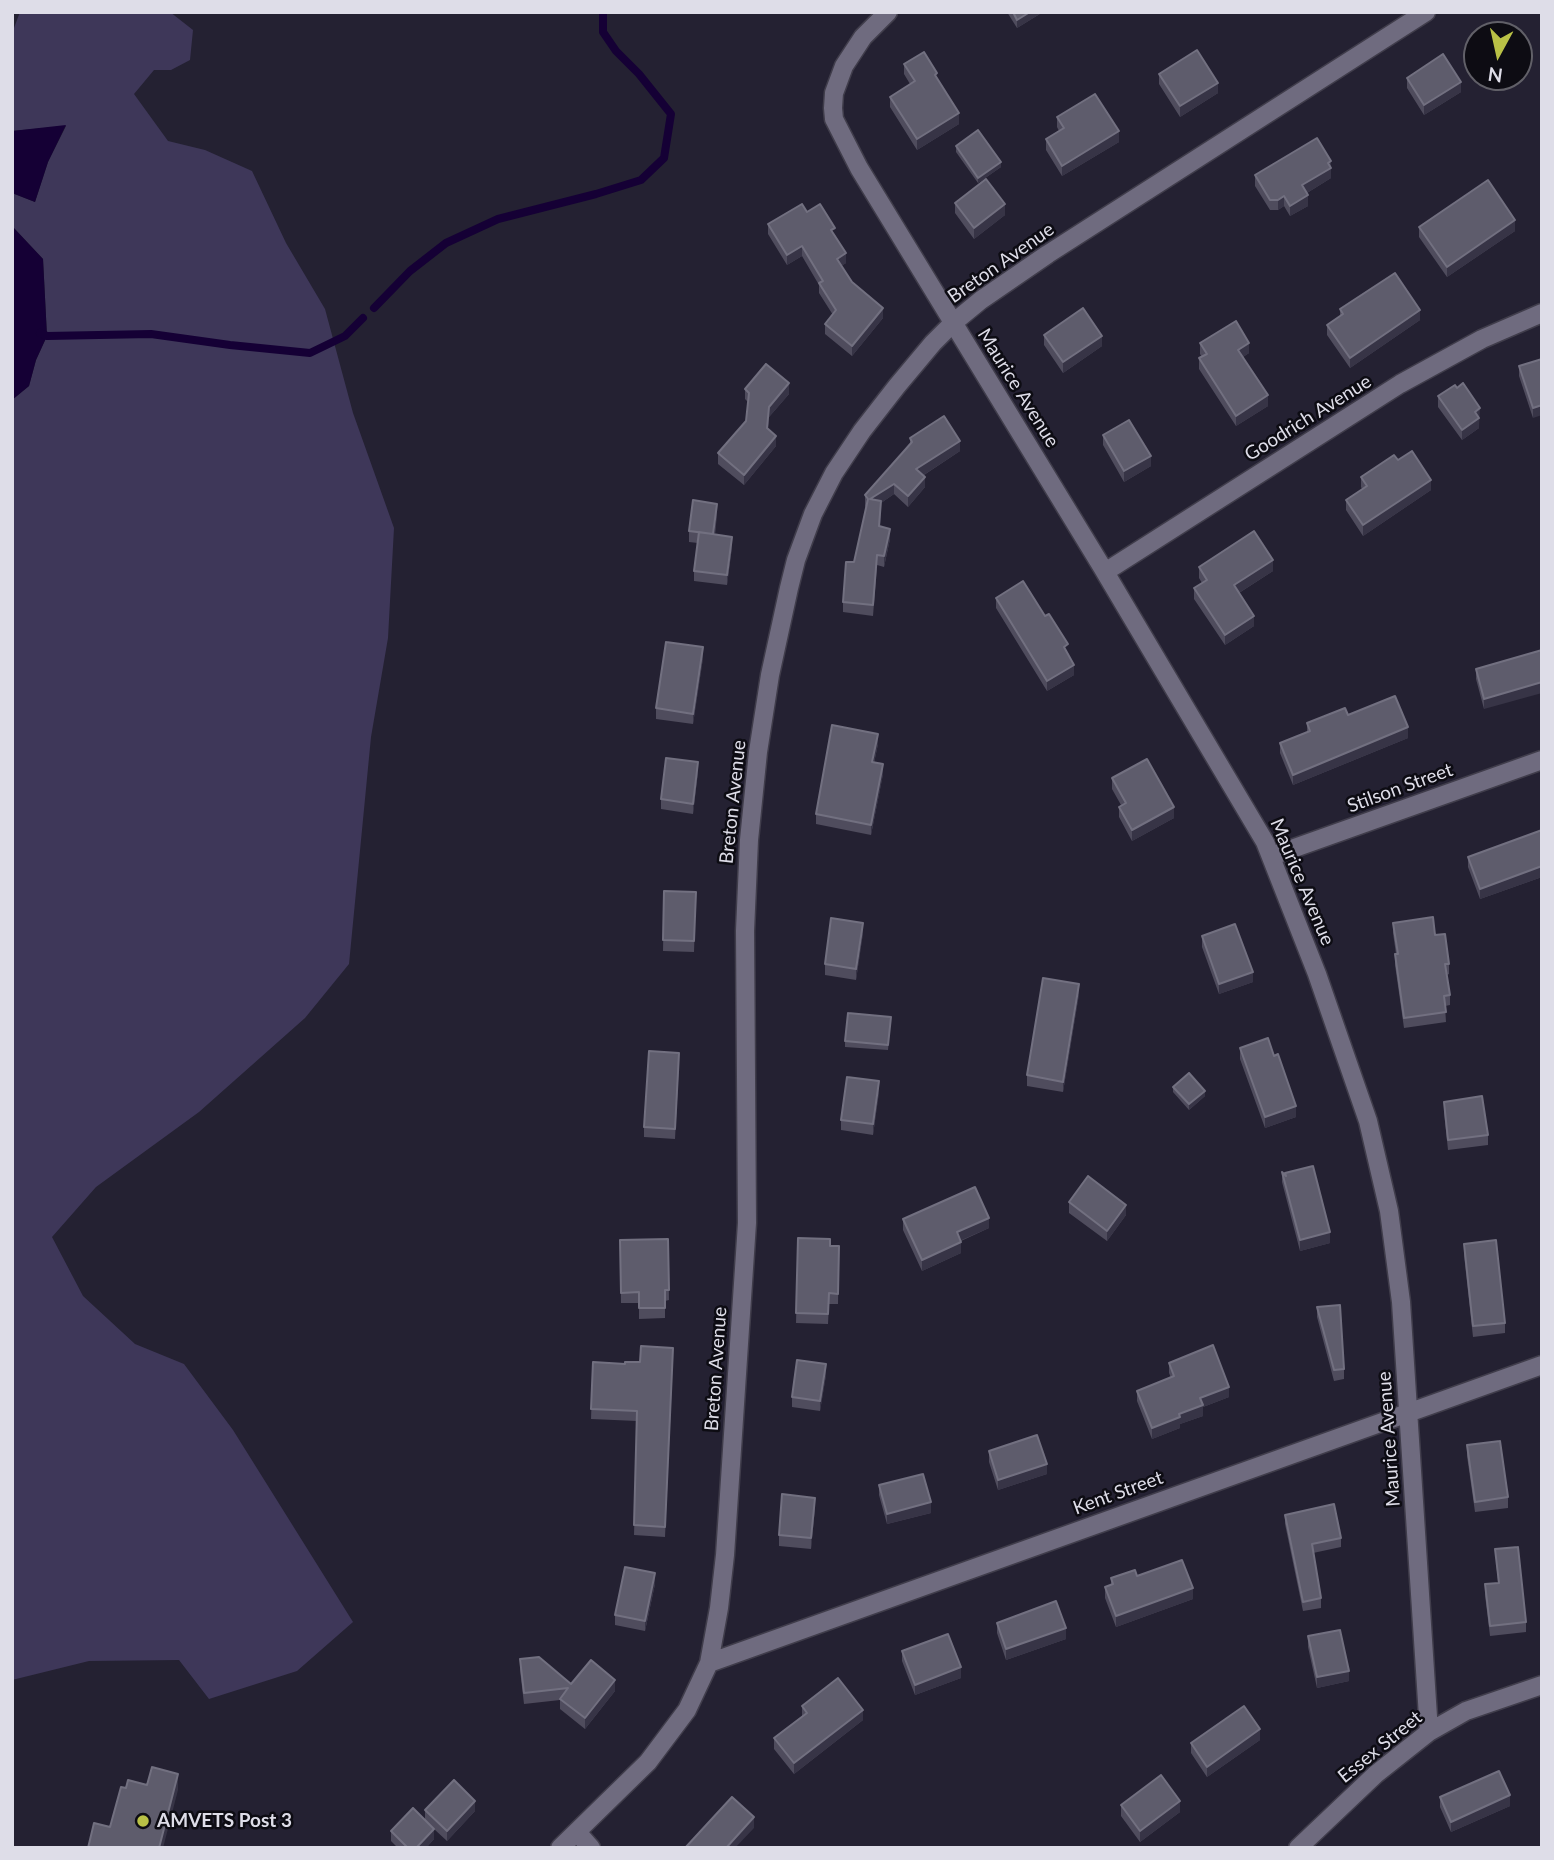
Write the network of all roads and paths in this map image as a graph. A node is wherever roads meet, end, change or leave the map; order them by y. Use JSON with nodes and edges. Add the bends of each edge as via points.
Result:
{"nodes":[{"id":1,"x":888,"y":12,"type":"edge"},
{"id":2,"x":1426,"y":12,"type":"edge"},
{"id":3,"x":1542,"y":313,"type":"edge"},
{"id":4,"x":953,"y":323,"type":"junction"},
{"id":5,"x":1105,"y":572,"type":"junction"},
{"id":6,"x":1542,"y":760,"type":"edge"},
{"id":7,"x":1272,"y":856,"type":"junction"},
{"id":8,"x":1542,"y":1365,"type":"edge"},
{"id":9,"x":1408,"y":1411,"type":"junction"},
{"id":10,"x":709,"y":1663,"type":"junction"},
{"id":11,"x":1542,"y":1685,"type":"edge"},
{"id":12,"x":1429,"y":1732,"type":"junction"},
{"id":13,"x":577,"y":1832,"type":"junction"},
{"id":14,"x":560,"y":1848,"type":"edge"},
{"id":15,"x":591,"y":1848,"type":"edge"},
{"id":16,"x":1298,"y":1848,"type":"edge"}],
"edges":[{"from":1,"to":4,"type":"street","name":"Maurice Avenue","via":[[863,37],[838,80],[834,119]]},
{"from":2,"to":4,"type":"street","name":"Breton Avenue","via":[[1048,254]]},
{"from":3,"to":5,"type":"street","name":"Goodrich Avenue","via":[[1482,339],[1401,384]]},
{"from":4,"to":5,"type":"street","name":"Maurice Avenue"},
{"from":4,"to":10,"type":"street","name":"Breton Avenue","via":[[897,386],[834,473],[796,560],[770,675],[749,840],[745,931],[747,1223],[725,1555]]},
{"from":5,"to":7,"type":"street","name":"Maurice Avenue"},
{"from":6,"to":7,"type":"street","name":"Stilson Street"},
{"from":7,"to":9,"type":"street","name":"Maurice Avenue","via":[[1368,1121],[1391,1220]]},
{"from":8,"to":9,"type":"street","name":"Kent Street"},
{"from":9,"to":10,"type":"street","name":"Kent Street"},
{"from":9,"to":12,"type":"street","name":"Maurice Avenue"},
{"from":10,"to":13,"type":"street","name":"Breton Avenue","via":[[687,1710],[648,1762]]},
{"from":11,"to":12,"type":"street","name":"Essex Street","via":[[1465,1711]]},
{"from":12,"to":16,"type":"street","name":"Essex Street","via":[[1376,1774]]},
{"from":13,"to":14,"type":"street","name":"Breton Avenue"},
{"from":13,"to":15,"type":"street"}]}
